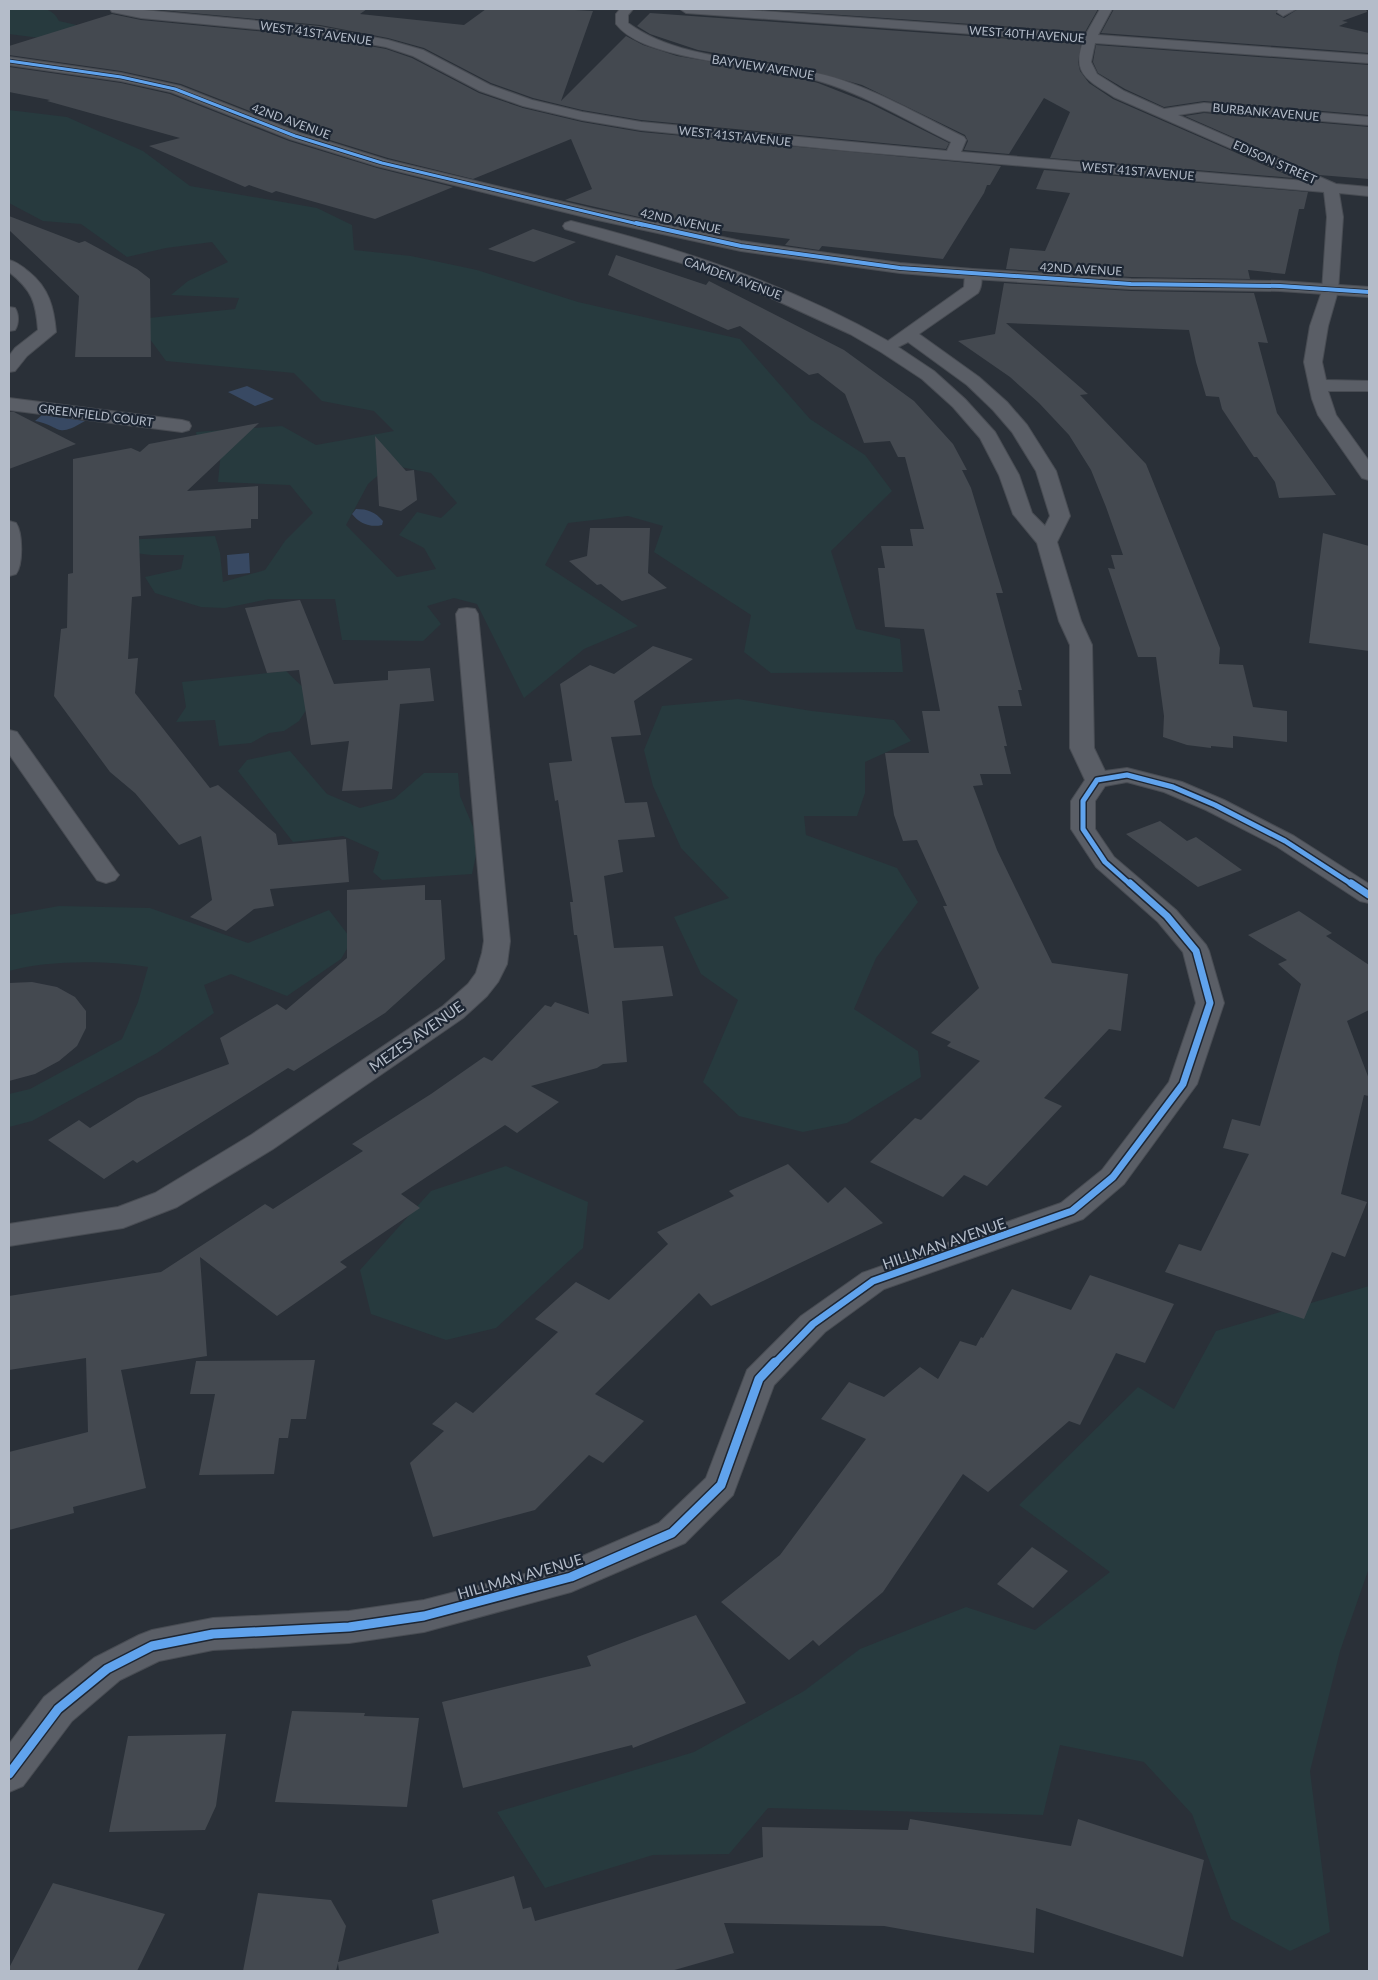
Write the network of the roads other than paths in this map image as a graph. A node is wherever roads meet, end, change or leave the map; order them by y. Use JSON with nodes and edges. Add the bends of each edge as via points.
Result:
{"nodes":[{"id":1,"x":116,"y":9,"type":"edge"},
{"id":2,"x":627,"y":9,"type":"edge"},
{"id":3,"x":686,"y":9,"type":"edge"},
{"id":4,"x":1106,"y":9,"type":"edge"},
{"id":5,"x":1090,"y":38,"type":"junction"},
{"id":6,"x":1369,"y":59,"type":"edge"},
{"id":7,"x":9,"y":61,"type":"edge"},
{"id":8,"x":9,"y":72,"type":"edge"},
{"id":9,"x":160,"y":101,"type":"dead end"},
{"id":10,"x":1164,"y":113,"type":"junction"},
{"id":11,"x":1369,"y":121,"type":"edge"},
{"id":12,"x":953,"y":154,"type":"junction"},
{"id":13,"x":378,"y":178,"type":"dead end"},
{"id":14,"x":398,"y":182,"type":"dead end"},
{"id":15,"x":1331,"y":187,"type":"junction"},
{"id":16,"x":1369,"y":191,"type":"edge"},
{"id":17,"x":552,"y":222,"type":"dead end"},
{"id":18,"x":571,"y":226,"type":"junction"},
{"id":19,"x":736,"y":262,"type":"dead end"},
{"id":20,"x":9,"y":265,"type":"edge"},
{"id":21,"x":972,"y":282,"type":"junction"},
{"id":22,"x":944,"y":287,"type":"dead end"},
{"id":23,"x":991,"y":290,"type":"dead end"},
{"id":24,"x":1330,"y":291,"type":"junction"},
{"id":25,"x":1369,"y":292,"type":"edge"},
{"id":26,"x":1288,"y":302,"type":"dead end"},
{"id":27,"x":9,"y":312,"type":"edge"},
{"id":28,"x":9,"y":326,"type":"edge"},
{"id":29,"x":908,"y":334,"type":"junction"},
{"id":30,"x":9,"y":339,"type":"edge"},
{"id":31,"x":887,"y":348,"type":"junction"},
{"id":32,"x":15,"y":351,"type":"edge"},
{"id":33,"x":9,"y":368,"type":"edge"},
{"id":34,"x":1318,"y":384,"type":"junction"},
{"id":35,"x":1369,"y":386,"type":"edge"},
{"id":36,"x":9,"y":404,"type":"edge"},
{"id":37,"x":182,"y":426,"type":"dead end"},
{"id":38,"x":1369,"y":474,"type":"edge"},
{"id":39,"x":9,"y":526,"type":"edge"},
{"id":40,"x":1046,"y":542,"type":"junction"},
{"id":41,"x":9,"y":570,"type":"edge"},
{"id":42,"x":467,"y":614,"type":"dead end"},
{"id":43,"x":9,"y":737,"type":"edge"},
{"id":44,"x":1097,"y":780,"type":"junction"},
{"id":45,"x":106,"y":876,"type":"dead end"},
{"id":46,"x":1369,"y":894,"type":"edge"},
{"id":47,"x":9,"y":1235,"type":"edge"},
{"id":48,"x":9,"y":1774,"type":"edge"}],
"edges":[{"from":1,"to":12,"type":"street","name":"WEST 41ST AVENUE","via":[[320,31],[388,44],[418,53],[485,88],[582,116],[715,134]]},
{"from":2,"to":12,"type":"street","name":"BAYVIEW AVENUE","via":[[622,14],[622,24],[651,42],[707,58],[805,73],[860,91],[959,140]]},
{"from":3,"to":5,"type":"street","name":"WEST 40TH AVENUE"},
{"from":4,"to":5,"type":"street","name":"EDISON STREET"},
{"from":5,"to":6,"type":"street","name":"WEST 40TH AVENUE"},
{"from":5,"to":10,"type":"street","name":"EDISON STREET","via":[[1084,58],[1091,76],[1119,94]]},
{"from":7,"to":21,"type":"street","name":"42ND AVENUE","via":[[121,77],[175,89],[295,136],[382,163],[593,214],[741,246],[900,268]]},
{"from":8,"to":9,"type":"street","via":[[110,87]]},
{"from":10,"to":11,"type":"street","name":"BURBANK AVENUE","via":[[1204,107]]},
{"from":10,"to":15,"type":"street","name":"EDISON STREET"},
{"from":12,"to":15,"type":"street","name":"WEST 41ST AVENUE"},
{"from":13,"to":14,"type":"street"},
{"from":15,"to":16,"type":"street","name":"WEST 41ST AVENUE"},
{"from":15,"to":24,"type":"street","name":"EDISON STREET","via":[[1335,217]]},
{"from":17,"to":18,"type":"street","name":"42ND AVENUE"},
{"from":18,"to":19,"type":"street","name":"42ND AVENUE"},
{"from":18,"to":31,"type":"street","name":"CAMDEN AVENUE","via":[[708,266],[856,330]]},
{"from":20,"to":32,"type":"street","via":[[30,280],[45,304],[46,332]]},
{"from":21,"to":22,"type":"street","name":"42ND AVENUE"},
{"from":21,"to":23,"type":"street","name":"42ND AVENUE"},
{"from":21,"to":24,"type":"street","name":"42ND AVENUE","via":[[1280,286]]},
{"from":21,"to":29,"type":"street"},
{"from":24,"to":25,"type":"street","name":"42ND AVENUE"},
{"from":24,"to":26,"type":"street","name":"42ND AVENUE"},
{"from":24,"to":34,"type":"street","name":"EDISON STREET","via":[[1319,326],[1313,362]]},
{"from":27,"to":28,"type":"street"},
{"from":29,"to":31,"type":"street"},
{"from":29,"to":40,"type":"street","via":[[973,382],[1020,429],[1046,471],[1060,516]]},
{"from":30,"to":32,"type":"street"},
{"from":31,"to":40,"type":"street","name":"CAMDEN AVENUE","via":[[928,375],[988,436],[1009,476],[1023,514]]},
{"from":32,"to":33,"type":"street"},
{"from":34,"to":35,"type":"street"},
{"from":34,"to":38,"type":"street","name":"EDISON STREET","via":[[1327,415]]},
{"from":36,"to":37,"type":"street","name":"GREENFIELD COURT"},
{"from":39,"to":41,"type":"street"},
{"from":40,"to":44,"type":"street","via":[[1070,621],[1081,645],[1082,748]]},
{"from":42,"to":47,"type":"street","name":"MEZES AVENUE","via":[[497,941],[497,959],[489,975],[474,995],[453,1012],[262,1142],[166,1200],[124,1217]]},
{"from":43,"to":45,"type":"street"},
{"from":44,"to":46,"type":"street","via":[[1127,775],[1173,787],[1285,840]]},
{"from":44,"to":48,"type":"street","name":"HILLMAN AVENUE","via":[[1083,801],[1083,828],[1105,862],[1166,916],[1196,951],[1210,1003],[1183,1084],[1113,1177],[1072,1210],[873,1281],[813,1324],[759,1380],[721,1485],[672,1533],[572,1577],[424,1616],[349,1627],[213,1634],[152,1646],[108,1669],[58,1709]]}]}
